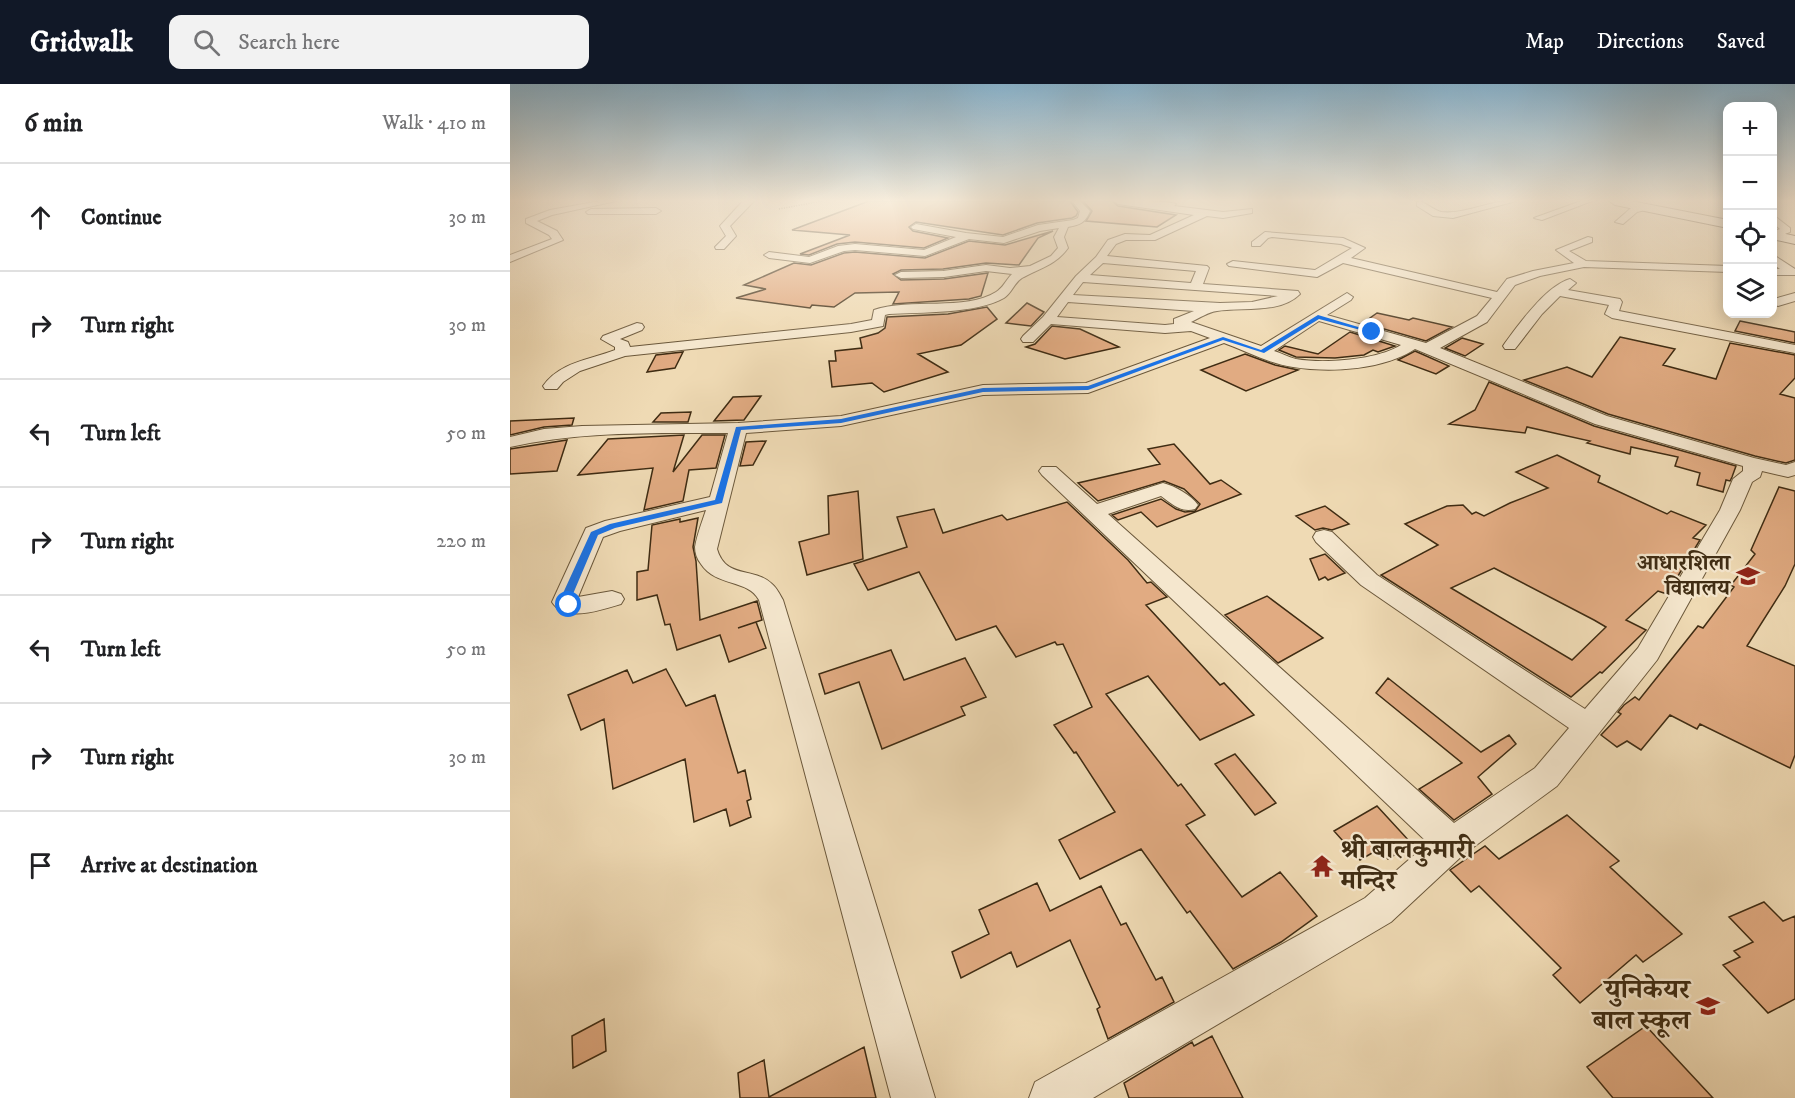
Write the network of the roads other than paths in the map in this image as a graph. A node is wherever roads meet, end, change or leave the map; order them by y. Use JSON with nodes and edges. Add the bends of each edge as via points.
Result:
{"nodes":[{"id":1,"x":537,"y":248,"type":"edge"},
{"id":2,"x":841,"y":248,"type":"edge"},
{"id":3,"x":870,"y":248,"type":"edge"},
{"id":4,"x":937,"y":248,"type":"edge"},
{"id":5,"x":1061,"y":248,"type":"edge"},
{"id":6,"x":1108,"y":248,"type":"edge"},
{"id":7,"x":1357,"y":248,"type":"edge"},
{"id":8,"x":1566,"y":248,"type":"edge"},
{"id":9,"x":769,"y":255,"type":"dead end"},
{"id":10,"x":510,"y":259,"type":"edge"},
{"id":11,"x":1341,"y":259,"type":"junction"},
{"id":12,"x":1777,"y":259,"type":"edge"},
{"id":13,"x":1100,"y":260,"type":"junction"},
{"id":14,"x":1233,"y":264,"type":"dead end"},
{"id":15,"x":1584,"y":264,"type":"junction"},
{"id":16,"x":1032,"y":269,"type":"junction"},
{"id":17,"x":1723,"y":269,"type":"edge"},
{"id":18,"x":1614,"y":272,"type":"dead end"},
{"id":19,"x":1778,"y":272,"type":"edge"},
{"id":20,"x":901,"y":275,"type":"dead end"},
{"id":21,"x":1080,"y":278,"type":"junction"},
{"id":22,"x":1196,"y":286,"type":"junction"},
{"id":23,"x":1795,"y":287,"type":"edge"},
{"id":24,"x":1556,"y":292,"type":"junction"},
{"id":25,"x":1500,"y":296,"type":"junction"},
{"id":26,"x":1347,"y":297,"type":"dead end"},
{"id":27,"x":1795,"y":297,"type":"edge"},
{"id":28,"x":1064,"y":298,"type":"junction"},
{"id":29,"x":1779,"y":302,"type":"dead end"},
{"id":30,"x":1214,"y":308,"type":"junction"},
{"id":31,"x":1318,"y":317,"type":"junction"},
{"id":32,"x":1048,"y":320,"type":"junction"},
{"id":33,"x":637,"y":327,"type":"dead end"},
{"id":34,"x":1191,"y":327,"type":"junction"},
{"id":35,"x":1223,"y":338,"type":"junction"},
{"id":36,"x":1029,"y":339,"type":"dead end"},
{"id":37,"x":1421,"y":345,"type":"junction"},
{"id":38,"x":1510,"y":346,"type":"dead end"},
{"id":39,"x":1795,"y":349,"type":"edge"},
{"id":40,"x":622,"y":352,"type":"junction"},
{"id":41,"x":1262,"y":352,"type":"junction"},
{"id":42,"x":551,"y":386,"type":"dead end"},
{"id":43,"x":738,"y":428,"type":"junction"},
{"id":44,"x":510,"y":442,"type":"edge"},
{"id":45,"x":1752,"y":463,"type":"junction"},
{"id":46,"x":1049,"y":471,"type":"dead end"},
{"id":47,"x":1793,"y":471,"type":"edge"},
{"id":48,"x":719,"y":501,"type":"junction"},
{"id":49,"x":1188,"y":505,"type":"dead end"},
{"id":50,"x":1094,"y":512,"type":"junction"},
{"id":51,"x":1324,"y":537,"type":"dead end"},
{"id":52,"x":612,"y":599,"type":"dead end"},
{"id":53,"x":1587,"y":725,"type":"junction"},
{"id":54,"x":1452,"y":843,"type":"junction"},
{"id":55,"x":913,"y":1098,"type":"edge"},
{"id":56,"x":1051,"y":1098,"type":"edge"}],
"edges":[{"from":1,"to":10,"type":"street"},
{"from":2,"to":9,"type":"street","via":[[810,260]]},
{"from":3,"to":4,"type":"street","via":[[925,253]]},
{"from":5,"to":16,"type":"street","via":[[1055,258]]},
{"from":6,"to":13,"type":"street"},
{"from":7,"to":11,"type":"street"},
{"from":8,"to":15,"type":"street","via":[[1561,250]]},
{"from":11,"to":14,"type":"street","via":[[1317,274],[1294,268]]},
{"from":11,"to":25,"type":"street"},
{"from":12,"to":19,"type":"street","via":[[1792,272]]},
{"from":13,"to":21,"type":"street"},
{"from":13,"to":22,"type":"street","via":[[1203,268]]},
{"from":15,"to":17,"type":"street"},
{"from":15,"to":25,"type":"street","via":[[1523,277],[1511,282]]},
{"from":16,"to":20,"type":"street","via":[[986,268]]},
{"from":16,"to":40,"type":"street","via":[[1012,280],[1004,293],[995,298],[887,310],[879,313],[878,323],[873,325]]},
{"from":18,"to":24,"type":"street","via":[[1577,278]]},
{"from":19,"to":23,"type":"street"},
{"from":21,"to":22,"type":"street"},
{"from":21,"to":28,"type":"street"},
{"from":22,"to":30,"type":"street","via":[[1294,294],[1260,305]]},
{"from":24,"to":38,"type":"street"},
{"from":24,"to":39,"type":"street","via":[[1616,302],[1612,314]]},
{"from":25,"to":37,"type":"street","via":[[1482,319]]},
{"from":26,"to":31,"type":"street"},
{"from":27,"to":29,"type":"street"},
{"from":28,"to":30,"type":"street"},
{"from":28,"to":32,"type":"street"},
{"from":30,"to":34,"type":"street","via":[[1179,322]]},
{"from":31,"to":37,"type":"street"},
{"from":31,"to":41,"type":"street"},
{"from":32,"to":34,"type":"street","via":[[1165,329]]},
{"from":32,"to":36,"type":"street"},
{"from":33,"to":40,"type":"street","via":[[608,339],[623,345]]},
{"from":34,"to":35,"type":"street"},
{"from":35,"to":41,"type":"street"},
{"from":35,"to":43,"type":"street","via":[[1088,388],[983,390],[841,421]]},
{"from":37,"to":41,"type":"street","via":[[1367,361],[1331,364],[1294,363]]},
{"from":37,"to":45,"type":"street","via":[[1601,420]]},
{"from":40,"to":42,"type":"street","via":[[567,371]]},
{"from":43,"to":44,"type":"street","via":[[582,431]]},
{"from":43,"to":48,"type":"street"},
{"from":45,"to":47,"type":"street"},
{"from":45,"to":53,"type":"street","via":[[1753,473],[1743,479],[1730,510],[1648,654]]},
{"from":46,"to":50,"type":"street"},
{"from":48,"to":52,"type":"street","via":[[594,533],[564,602],[573,606]]},
{"from":48,"to":55,"type":"street","via":[[706,549],[708,560],[716,570],[764,589],[771,600]]},
{"from":49,"to":50,"type":"street","via":[[1167,490],[1157,489]]},
{"from":50,"to":54,"type":"street"},
{"from":51,"to":53,"type":"street","via":[[1369,580]]},
{"from":53,"to":54,"type":"street","via":[[1546,777]]},
{"from":54,"to":56,"type":"street","via":[[1378,910]]}]}
